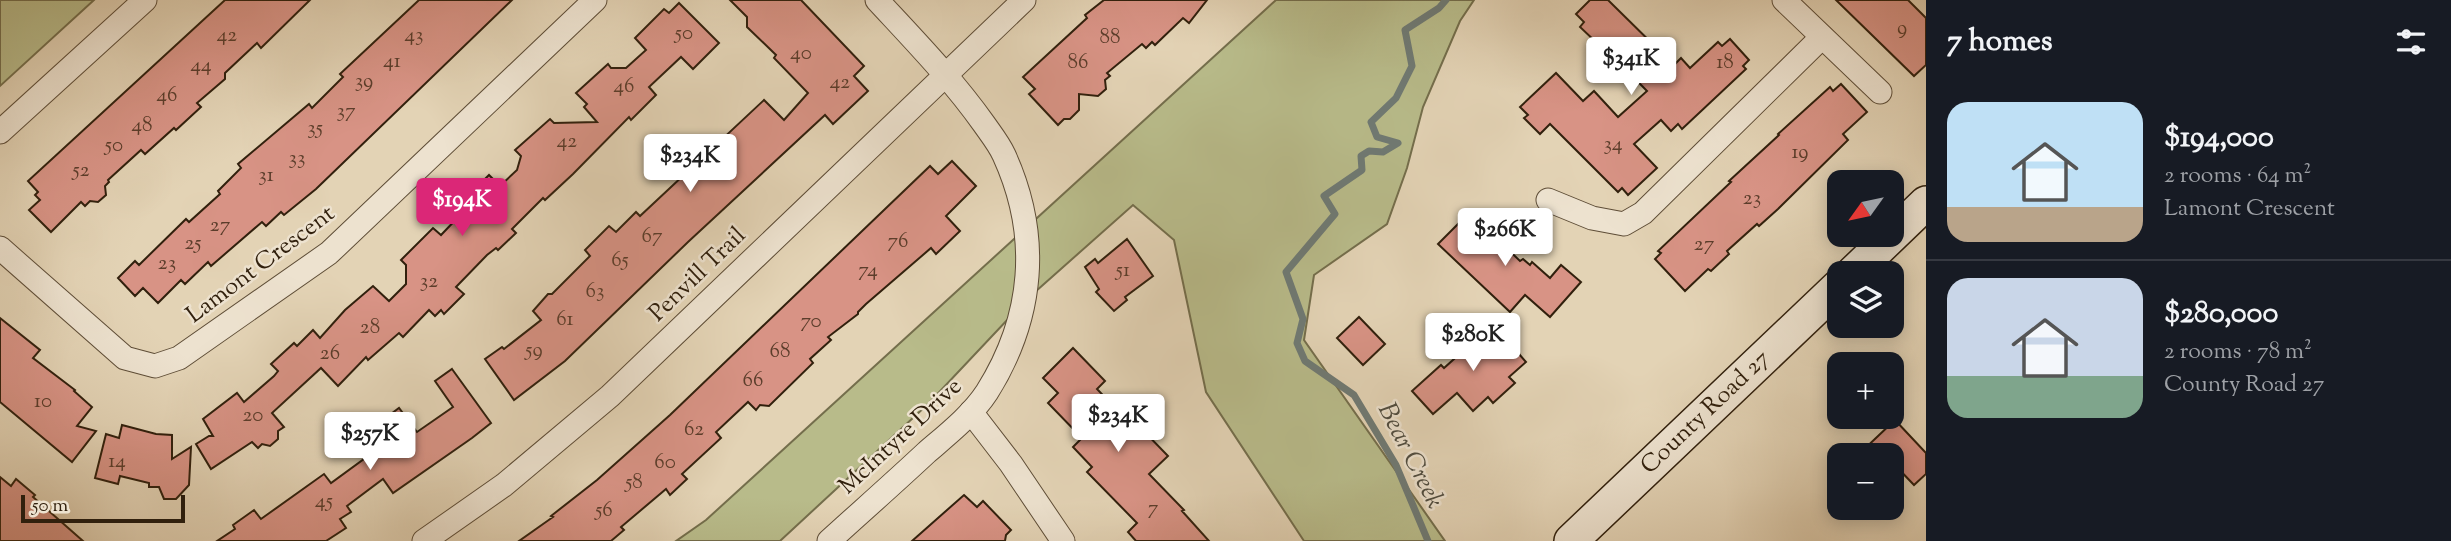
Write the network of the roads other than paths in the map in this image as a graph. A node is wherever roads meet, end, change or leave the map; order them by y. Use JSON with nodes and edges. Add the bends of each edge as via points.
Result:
{"nodes":[{"id":1,"x":145,"y":0,"type":"edge"},
{"id":2,"x":595,"y":0,"type":"edge"},
{"id":3,"x":877,"y":0,"type":"edge"},
{"id":4,"x":1024,"y":0,"type":"edge"},
{"id":5,"x":1784,"y":0,"type":"edge"},
{"id":6,"x":1822,"y":37,"type":"junction"},
{"id":7,"x":946,"y":74,"type":"junction"},
{"id":8,"x":1880,"y":92,"type":"dead end"},
{"id":9,"x":0,"y":132,"type":"edge"},
{"id":10,"x":1548,"y":200,"type":"dead end"},
{"id":11,"x":1926,"y":203,"type":"edge"},
{"id":12,"x":0,"y":248,"type":"edge"},
{"id":13,"x":1866,"y":261,"type":"edge"},
{"id":14,"x":1827,"y":297,"type":"edge"},
{"id":15,"x":971,"y":412,"type":"junction"},
{"id":16,"x":424,"y":541,"type":"edge"},
{"id":17,"x":829,"y":541,"type":"edge"},
{"id":18,"x":1063,"y":541,"type":"edge"},
{"id":19,"x":1571,"y":541,"type":"edge"}],
"edges":[{"from":1,"to":9,"type":"street"},
{"from":2,"to":12,"type":"street","name":"Lamont Crescent","via":[[329,253],[178,358],[155,366],[125,358]]},
{"from":3,"to":7,"type":"street","name":"McIntyre Drive"},
{"from":4,"to":7,"type":"street","name":"Penvill Trail"},
{"from":5,"to":6,"type":"street"},
{"from":6,"to":8,"type":"street"},
{"from":6,"to":10,"type":"street","via":[[1643,213],[1624,224],[1592,218]]},
{"from":7,"to":15,"type":"street","name":"McIntyre Drive","via":[[1004,153],[1027,226],[1026,300],[987,393]]},
{"from":7,"to":16,"type":"street","name":"Penvill Trail","via":[[610,396],[503,485]]},
{"from":11,"to":13,"type":"main road"},
{"from":14,"to":19,"type":"main road","name":"County Road 27"},
{"from":15,"to":17,"type":"street","name":"McIntyre Drive"},
{"from":15,"to":18,"type":"street"}]}
